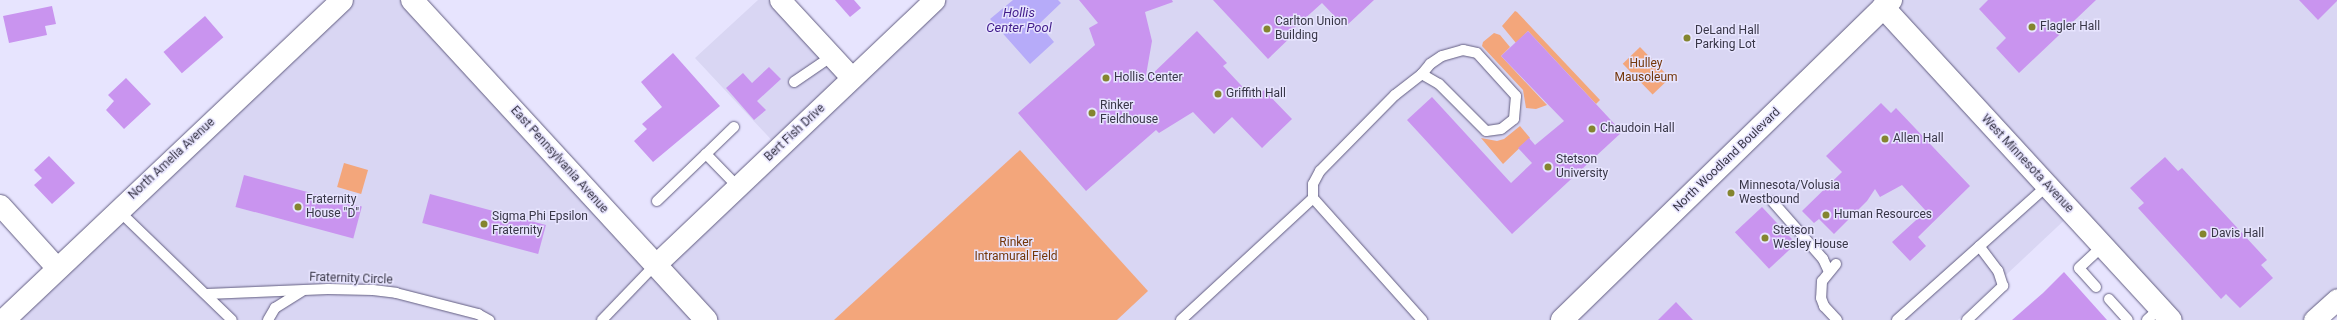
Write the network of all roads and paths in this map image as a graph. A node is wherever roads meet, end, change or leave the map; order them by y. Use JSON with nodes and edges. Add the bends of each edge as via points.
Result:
{"nodes":[{"id":1,"x":342,"y":0,"type":"edge"},
{"id":2,"x":412,"y":0,"type":"edge"},
{"id":3,"x":780,"y":0,"type":"edge"},
{"id":4,"x":934,"y":0,"type":"edge"},
{"id":5,"x":1883,"y":2,"type":"edge"},
{"id":6,"x":832,"y":56,"type":"junction"},
{"id":7,"x":1422,"y":74,"type":"junction"},
{"id":8,"x":852,"y":78,"type":"junction"},
{"id":9,"x":794,"y":82,"type":"dead end"},
{"id":10,"x":734,"y":127,"type":"dead end"},
{"id":11,"x":706,"y":154,"type":"junction"},
{"id":12,"x":2047,"y":186,"type":"junction"},
{"id":13,"x":738,"y":187,"type":"junction"},
{"id":14,"x":1313,"y":198,"type":"junction"},
{"id":15,"x":657,"y":201,"type":"dead end"},
{"id":16,"x":1773,"y":202,"type":"dead end"},
{"id":17,"x":0,"y":205,"type":"edge"},
{"id":18,"x":118,"y":210,"type":"junction"},
{"id":19,"x":1979,"y":246,"type":"junction"},
{"id":20,"x":2103,"y":246,"type":"junction"},
{"id":21,"x":1836,"y":264,"type":"dead end"},
{"id":22,"x":655,"y":265,"type":"junction"},
{"id":23,"x":57,"y":268,"type":"junction"},
{"id":24,"x":1829,"y":272,"type":"junction"},
{"id":25,"x":2096,"y":287,"type":"dead end"},
{"id":26,"x":303,"y":290,"type":"junction"},
{"id":27,"x":207,"y":294,"type":"junction"},
{"id":28,"x":2109,"y":299,"type":"dead end"},
{"id":29,"x":2337,"y":299,"type":"edge"},
{"id":30,"x":2159,"y":316,"type":"edge"},
{"id":31,"x":4,"y":320,"type":"edge"},
{"id":32,"x":232,"y":320,"type":"edge"},
{"id":33,"x":268,"y":320,"type":"edge"},
{"id":34,"x":489,"y":320,"type":"edge"},
{"id":35,"x":602,"y":320,"type":"edge"},
{"id":36,"x":706,"y":320,"type":"edge"},
{"id":37,"x":1181,"y":320,"type":"edge"},
{"id":38,"x":1422,"y":320,"type":"edge"},
{"id":39,"x":1562,"y":320,"type":"edge"},
{"id":40,"x":1837,"y":320,"type":"edge"},
{"id":41,"x":1897,"y":320,"type":"edge"},
{"id":42,"x":1967,"y":320,"type":"edge"},
{"id":43,"x":2128,"y":320,"type":"edge"},
{"id":44,"x":2314,"y":320,"type":"edge"}],
"edges":[{"from":1,"to":18,"type":"main road","name":"North Amelia Avenue"},
{"from":2,"to":22,"type":"main road","name":"East Pennsylvania Avenue"},
{"from":3,"to":6,"type":"street"},
{"from":4,"to":8,"type":"street","name":"Bert Fish Drive"},
{"from":5,"to":12,"type":"main road","name":"West Minnesota Avenue"},
{"from":5,"to":39,"type":"main road","name":"North Woodland Boulevard"},
{"from":6,"to":8,"type":"street"},
{"from":6,"to":9,"type":"lane"},
{"from":7,"to":7,"type":"lane","via":[[1439,84],[1486,131],[1501,129],[1516,114],[1516,96],[1511,88],[1477,53],[1469,50],[1442,56],[1430,64]]},
{"from":7,"to":14,"type":"lane","via":[[1395,95],[1320,170],[1313,184]]},
{"from":8,"to":13,"type":"street","name":"Bert Fish Drive"},
{"from":10,"to":11,"type":"lane"},
{"from":11,"to":13,"type":"lane"},
{"from":11,"to":15,"type":"lane"},
{"from":12,"to":19,"type":"lane"},
{"from":12,"to":20,"type":"main road","name":"West Minnesota Avenue"},
{"from":13,"to":22,"type":"street","name":"Bert Fish Drive"},
{"from":14,"to":37,"type":"lane"},
{"from":14,"to":38,"type":"lane"},
{"from":16,"to":24,"type":"lane","via":[[1824,259]]},
{"from":17,"to":23,"type":"street"},
{"from":18,"to":23,"type":"main road","name":"North Amelia Avenue"},
{"from":18,"to":27,"type":"lane"},
{"from":19,"to":41,"type":"lane"},
{"from":19,"to":42,"type":"lane","via":[[1998,271],[2003,286]]},
{"from":20,"to":25,"type":"lane","via":[[2079,268]]},
{"from":20,"to":30,"type":"main road","name":"West Minnesota Avenue"},
{"from":21,"to":24,"type":"lane"},
{"from":22,"to":35,"type":"lane"},
{"from":22,"to":36,"type":"main road","name":"East Pennsylvania Avenue"},
{"from":23,"to":31,"type":"main road","name":"North Amelia Avenue"},
{"from":24,"to":40,"type":"lane","via":[[1822,281],[1821,298],[1824,306]]},
{"from":26,"to":27,"type":"lane","name":"Fraternity Circle"},
{"from":26,"to":33,"type":"lane","via":[[275,308]]},
{"from":26,"to":34,"type":"lane","name":"Fraternity Circle","via":[[396,293],[478,314]]},
{"from":27,"to":32,"type":"lane"},
{"from":28,"to":43,"type":"lane"},
{"from":29,"to":44,"type":"street"}]}
